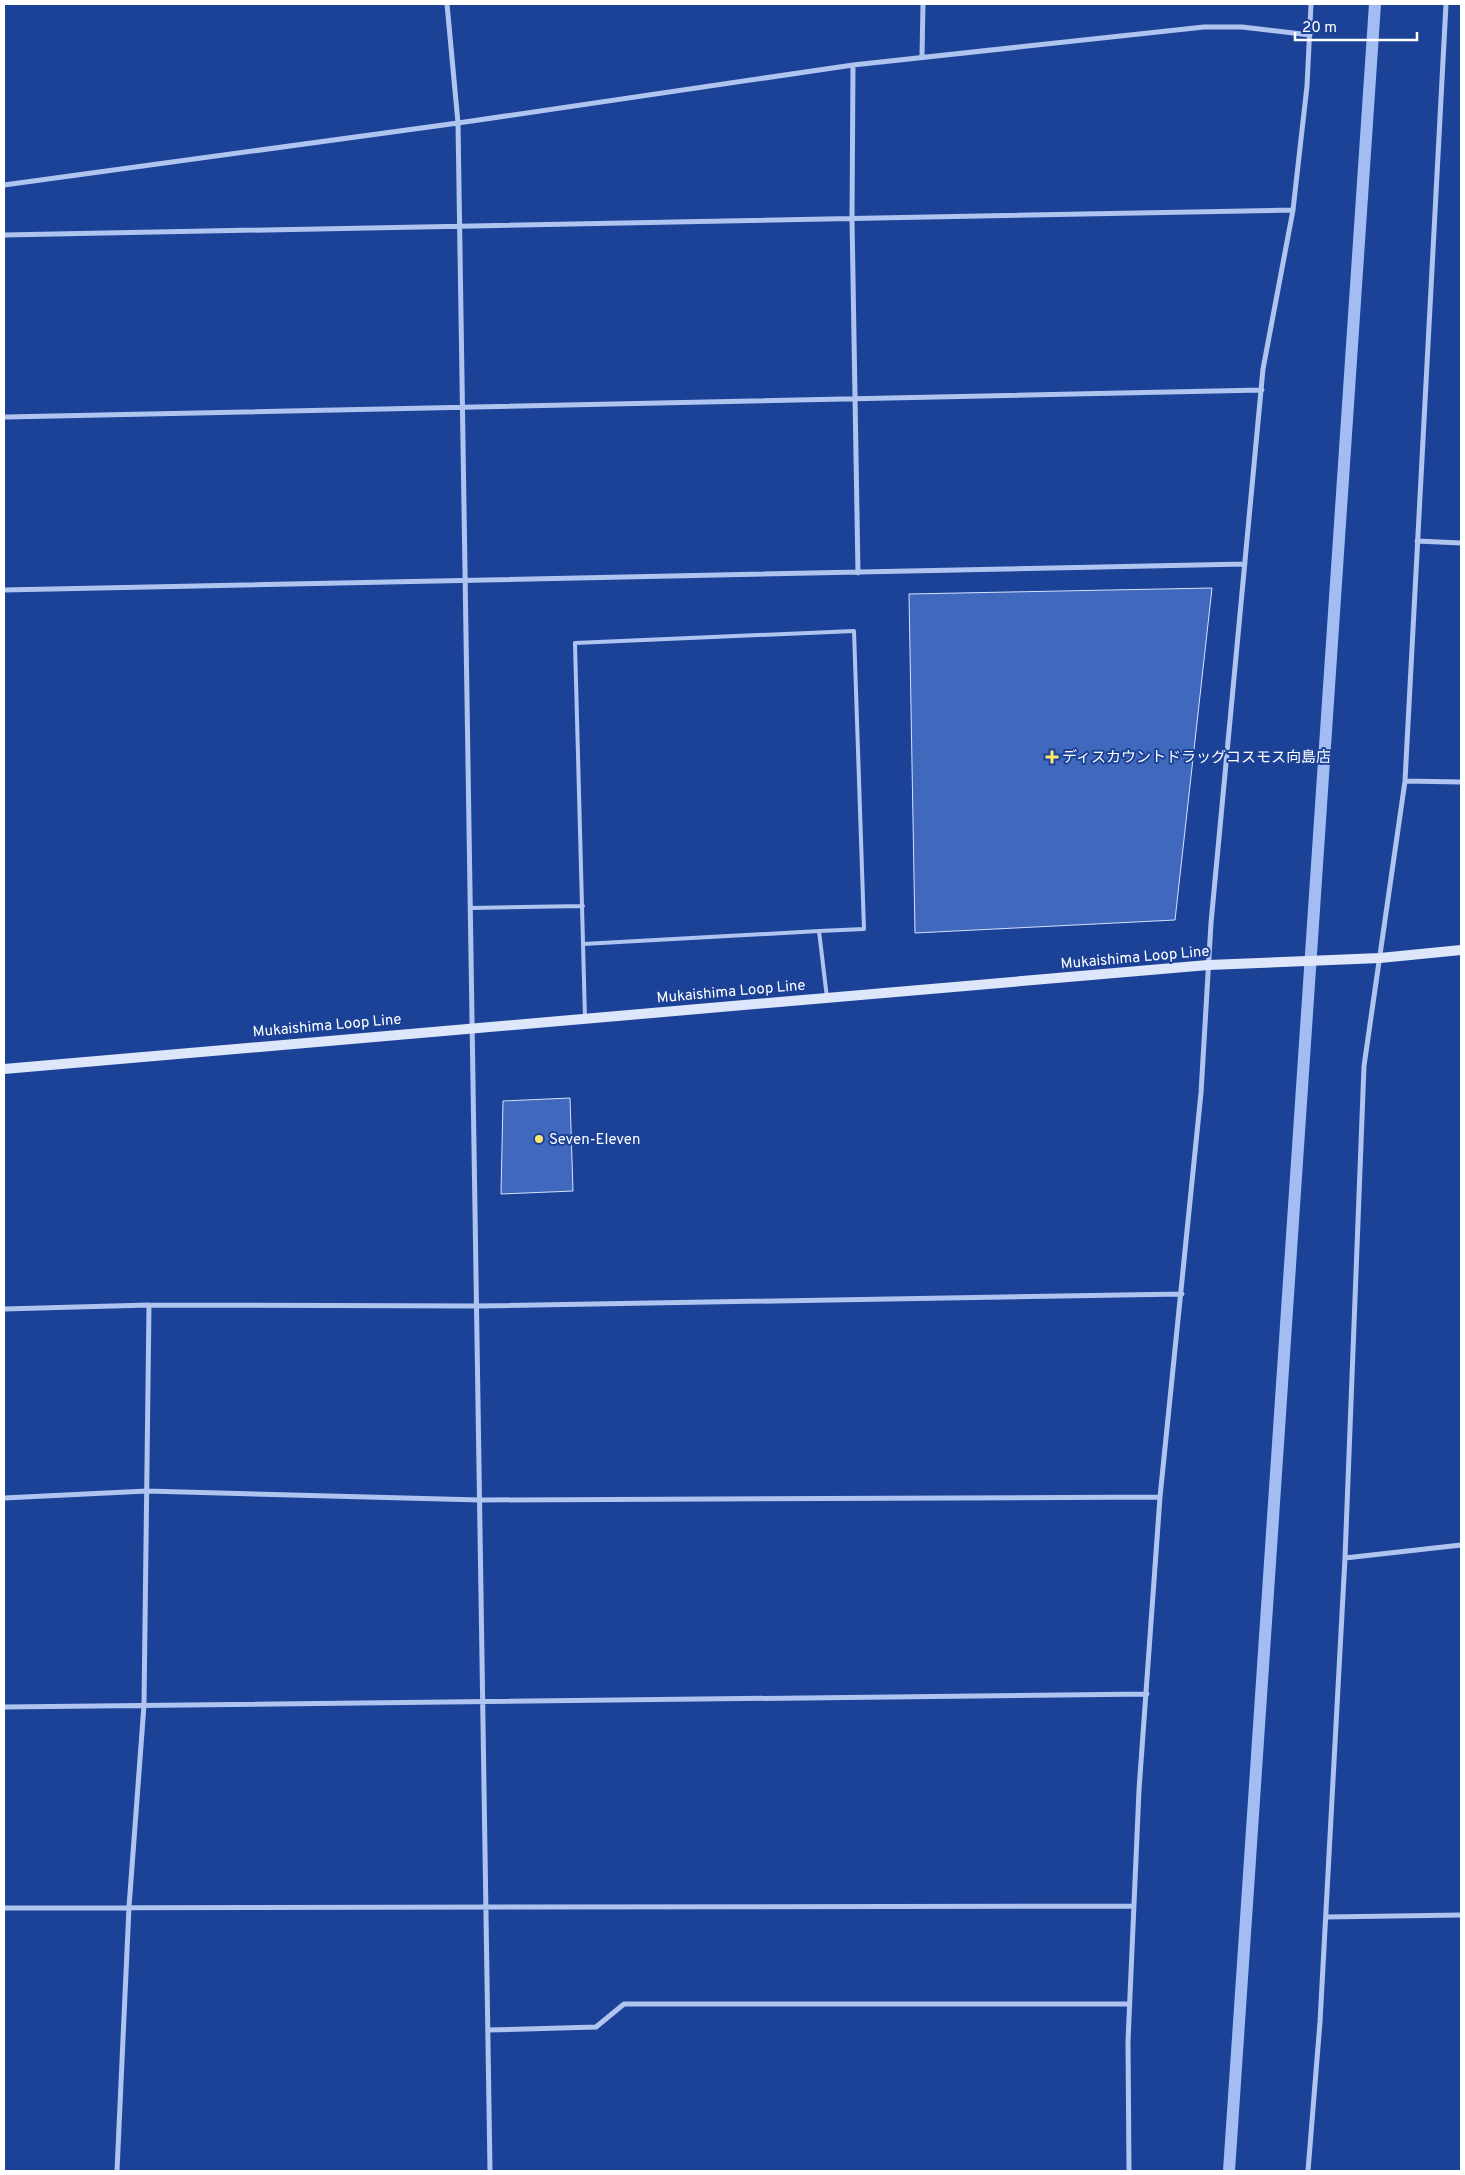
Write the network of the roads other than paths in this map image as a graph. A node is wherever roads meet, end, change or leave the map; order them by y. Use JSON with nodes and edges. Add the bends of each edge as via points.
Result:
{"nodes":[{"id":1,"x":447,"y":4,"type":"edge"},
{"id":2,"x":923,"y":4,"type":"edge"},
{"id":3,"x":1311,"y":4,"type":"edge"},
{"id":4,"x":1446,"y":4,"type":"edge"},
{"id":5,"x":1310,"y":35,"type":"junction"},
{"id":6,"x":922,"y":56,"type":"junction"},
{"id":7,"x":853,"y":65,"type":"junction"},
{"id":8,"x":458,"y":123,"type":"junction"},
{"id":9,"x":4,"y":185,"type":"edge"},
{"id":10,"x":1293,"y":210,"type":"junction"},
{"id":11,"x":852,"y":219,"type":"junction"},
{"id":12,"x":460,"y":226,"type":"junction"},
{"id":13,"x":4,"y":236,"type":"edge"},
{"id":14,"x":1262,"y":390,"type":"junction"},
{"id":15,"x":855,"y":398,"type":"junction"},
{"id":16,"x":463,"y":407,"type":"junction"},
{"id":17,"x":6,"y":417,"type":"dead end"},
{"id":18,"x":1417,"y":541,"type":"junction"},
{"id":19,"x":1461,"y":543,"type":"edge"},
{"id":20,"x":1245,"y":564,"type":"junction"},
{"id":21,"x":858,"y":573,"type":"junction"},
{"id":22,"x":466,"y":582,"type":"junction"},
{"id":23,"x":4,"y":590,"type":"edge"},
{"id":24,"x":1405,"y":781,"type":"junction"},
{"id":25,"x":1461,"y":782,"type":"edge"},
{"id":26,"x":582,"y":906,"type":"junction"},
{"id":27,"x":471,"y":908,"type":"junction"},
{"id":28,"x":819,"y":931,"type":"junction"},
{"id":29,"x":584,"y":944,"type":"junction"},
{"id":30,"x":1461,"y":950,"type":"edge"},
{"id":31,"x":1380,"y":958,"type":"junction"},
{"id":32,"x":1208,"y":965,"type":"junction"},
{"id":33,"x":827,"y":998,"type":"junction"},
{"id":34,"x":585,"y":1018,"type":"junction"},
{"id":35,"x":473,"y":1028,"type":"junction"},
{"id":36,"x":4,"y":1069,"type":"edge"},
{"id":37,"x":1182,"y":1294,"type":"junction"},
{"id":38,"x":149,"y":1305,"type":"junction"},
{"id":39,"x":477,"y":1306,"type":"junction"},
{"id":40,"x":4,"y":1309,"type":"edge"},
{"id":41,"x":147,"y":1491,"type":"junction"},
{"id":42,"x":1160,"y":1497,"type":"junction"},
{"id":43,"x":4,"y":1498,"type":"edge"},
{"id":44,"x":480,"y":1500,"type":"junction"},
{"id":45,"x":1461,"y":1545,"type":"edge"},
{"id":46,"x":1345,"y":1558,"type":"junction"},
{"id":47,"x":1146,"y":1694,"type":"junction"},
{"id":48,"x":483,"y":1702,"type":"junction"},
{"id":49,"x":144,"y":1705,"type":"junction"},
{"id":50,"x":4,"y":1707,"type":"edge"},
{"id":51,"x":1134,"y":1906,"type":"junction"},
{"id":52,"x":129,"y":1907,"type":"junction"},
{"id":53,"x":4,"y":1908,"type":"edge"},
{"id":54,"x":486,"y":1908,"type":"junction"},
{"id":55,"x":1461,"y":1915,"type":"edge"},
{"id":56,"x":1326,"y":1917,"type":"junction"},
{"id":57,"x":1129,"y":2004,"type":"junction"},
{"id":58,"x":488,"y":2030,"type":"junction"},
{"id":59,"x":117,"y":2171,"type":"edge"},
{"id":60,"x":490,"y":2171,"type":"edge"},
{"id":61,"x":1129,"y":2171,"type":"edge"},
{"id":62,"x":1308,"y":2171,"type":"edge"}],
"edges":[{"from":1,"to":8,"type":"street"},
{"from":2,"to":6,"type":"street"},
{"from":3,"to":5,"type":"street"},
{"from":4,"to":18,"type":"street"},
{"from":5,"to":6,"type":"street","via":[[1242,27],[1204,27]]},
{"from":5,"to":10,"type":"street"},
{"from":6,"to":7,"type":"street"},
{"from":7,"to":8,"type":"street"},
{"from":7,"to":11,"type":"street"},
{"from":8,"to":9,"type":"street"},
{"from":8,"to":12,"type":"street"},
{"from":10,"to":11,"type":"street"},
{"from":10,"to":14,"type":"street"},
{"from":11,"to":12,"type":"street"},
{"from":11,"to":15,"type":"street"},
{"from":12,"to":13,"type":"street"},
{"from":12,"to":16,"type":"street"},
{"from":14,"to":15,"type":"street"},
{"from":14,"to":20,"type":"street"},
{"from":15,"to":16,"type":"street"},
{"from":15,"to":21,"type":"street"},
{"from":16,"to":17,"type":"street"},
{"from":16,"to":22,"type":"street"},
{"from":18,"to":19,"type":"street"},
{"from":18,"to":24,"type":"street"},
{"from":20,"to":21,"type":"street"},
{"from":20,"to":32,"type":"street"},
{"from":21,"to":22,"type":"street"},
{"from":22,"to":23,"type":"street"},
{"from":22,"to":27,"type":"street"},
{"from":24,"to":25,"type":"street"},
{"from":24,"to":31,"type":"street"},
{"from":26,"to":27,"type":"lane"},
{"from":26,"to":28,"type":"lane","via":[[575,643],[854,631],[864,929]]},
{"from":26,"to":29,"type":"lane"},
{"from":27,"to":35,"type":"street"},
{"from":28,"to":29,"type":"lane"},
{"from":28,"to":33,"type":"lane"},
{"from":29,"to":34,"type":"lane"},
{"from":30,"to":31,"type":"main road","name":"Mukaishima Loop Line"},
{"from":31,"to":32,"type":"main road","name":"Mukaishima Loop Line"},
{"from":31,"to":46,"type":"street","via":[[1364,1066]]},
{"from":32,"to":33,"type":"main road","name":"Mukaishima Loop Line"},
{"from":32,"to":37,"type":"street","via":[[1201,1093]]},
{"from":33,"to":34,"type":"main road","name":"Mukaishima Loop Line"},
{"from":34,"to":35,"type":"main road","name":"Mukaishima Loop Line"},
{"from":35,"to":36,"type":"main road","name":"Mukaishima Loop Line"},
{"from":35,"to":39,"type":"street"},
{"from":37,"to":39,"type":"street"},
{"from":37,"to":42,"type":"street"},
{"from":38,"to":39,"type":"street"},
{"from":38,"to":40,"type":"street"},
{"from":38,"to":41,"type":"street"},
{"from":39,"to":44,"type":"street"},
{"from":41,"to":43,"type":"street"},
{"from":41,"to":44,"type":"street"},
{"from":41,"to":49,"type":"street"},
{"from":42,"to":44,"type":"street"},
{"from":42,"to":47,"type":"street"},
{"from":44,"to":48,"type":"street"},
{"from":45,"to":46,"type":"street"},
{"from":46,"to":56,"type":"street"},
{"from":47,"to":48,"type":"street"},
{"from":47,"to":51,"type":"street"},
{"from":48,"to":49,"type":"street"},
{"from":48,"to":54,"type":"street"},
{"from":49,"to":50,"type":"street"},
{"from":49,"to":52,"type":"street"},
{"from":51,"to":54,"type":"street"},
{"from":51,"to":57,"type":"street"},
{"from":52,"to":53,"type":"street"},
{"from":52,"to":54,"type":"street"},
{"from":52,"to":59,"type":"street"},
{"from":54,"to":58,"type":"street"},
{"from":55,"to":56,"type":"street"},
{"from":56,"to":62,"type":"street"},
{"from":57,"to":58,"type":"street","via":[[624,2004],[596,2027]]},
{"from":57,"to":61,"type":"street"},
{"from":58,"to":60,"type":"street"}]}
